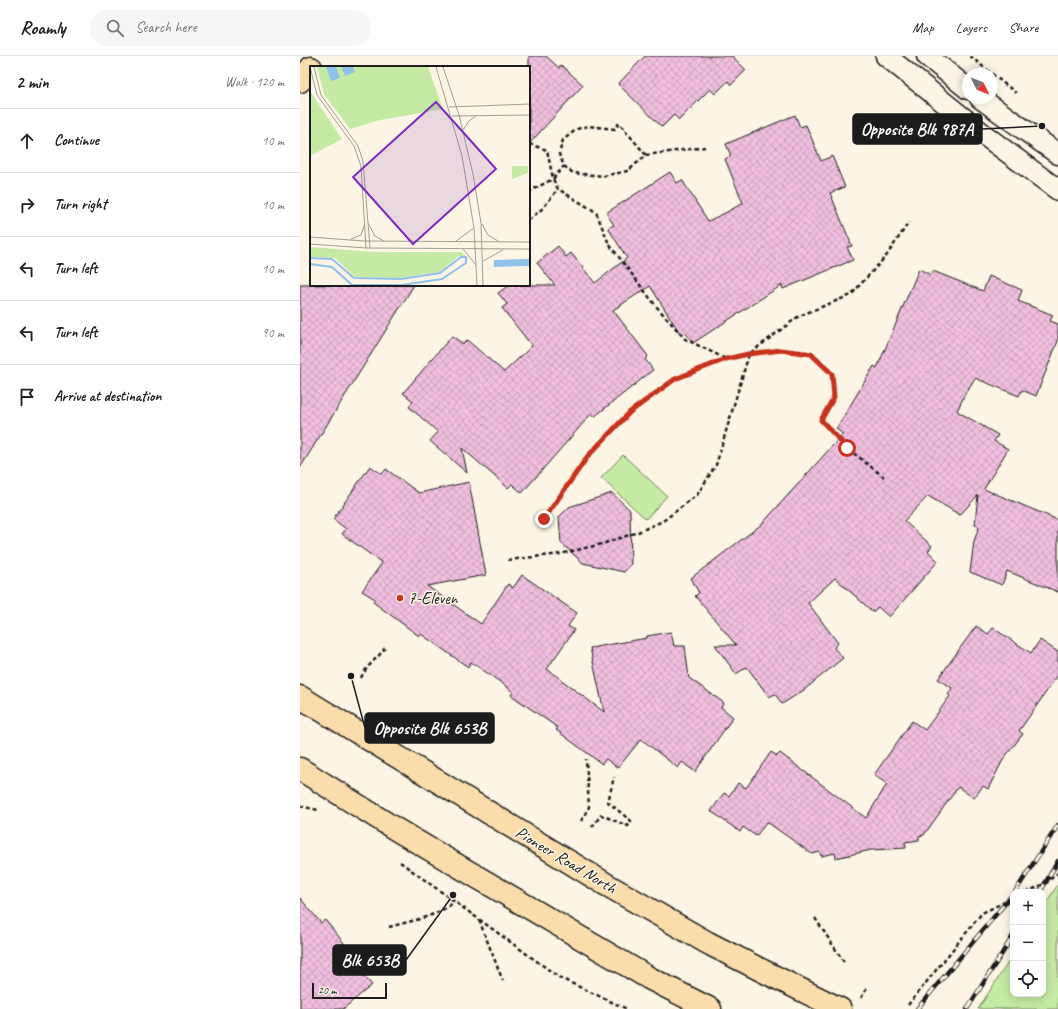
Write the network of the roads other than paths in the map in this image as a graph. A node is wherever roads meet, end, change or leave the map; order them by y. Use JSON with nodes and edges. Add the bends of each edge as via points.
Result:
{"nodes":[{"id":1,"x":322,"y":56,"type":"edge"},
{"id":2,"x":886,"y":56,"type":"edge"},
{"id":3,"x":927,"y":56,"type":"edge"},
{"id":4,"x":314,"y":66,"type":"edge"},
{"id":5,"x":310,"y":70,"type":"edge"},
{"id":6,"x":300,"y":81,"type":"edge"},
{"id":7,"x":962,"y":84,"type":"edge"},
{"id":8,"x":988,"y":104,"type":"edge"},
{"id":9,"x":1058,"y":154,"type":"edge"},
{"id":10,"x":1058,"y":190,"type":"edge"},
{"id":11,"x":300,"y":697,"type":"edge"},
{"id":12,"x":300,"y":768,"type":"edge"},
{"id":13,"x":710,"y":1009,"type":"edge"},
{"id":14,"x":840,"y":1009,"type":"edge"}],
"edges":[{"from":1,"to":4,"type":"main road"},
{"from":2,"to":10,"type":"street"},
{"from":3,"to":7,"type":"street"},
{"from":5,"to":6,"type":"main road"},
{"from":8,"to":9,"type":"street"},
{"from":11,"to":14,"type":"main road","name":"Pioneer Road North","via":[[607,885],[708,943]]},
{"from":12,"to":13,"type":"main road","via":[[418,842],[650,978]]}]}
